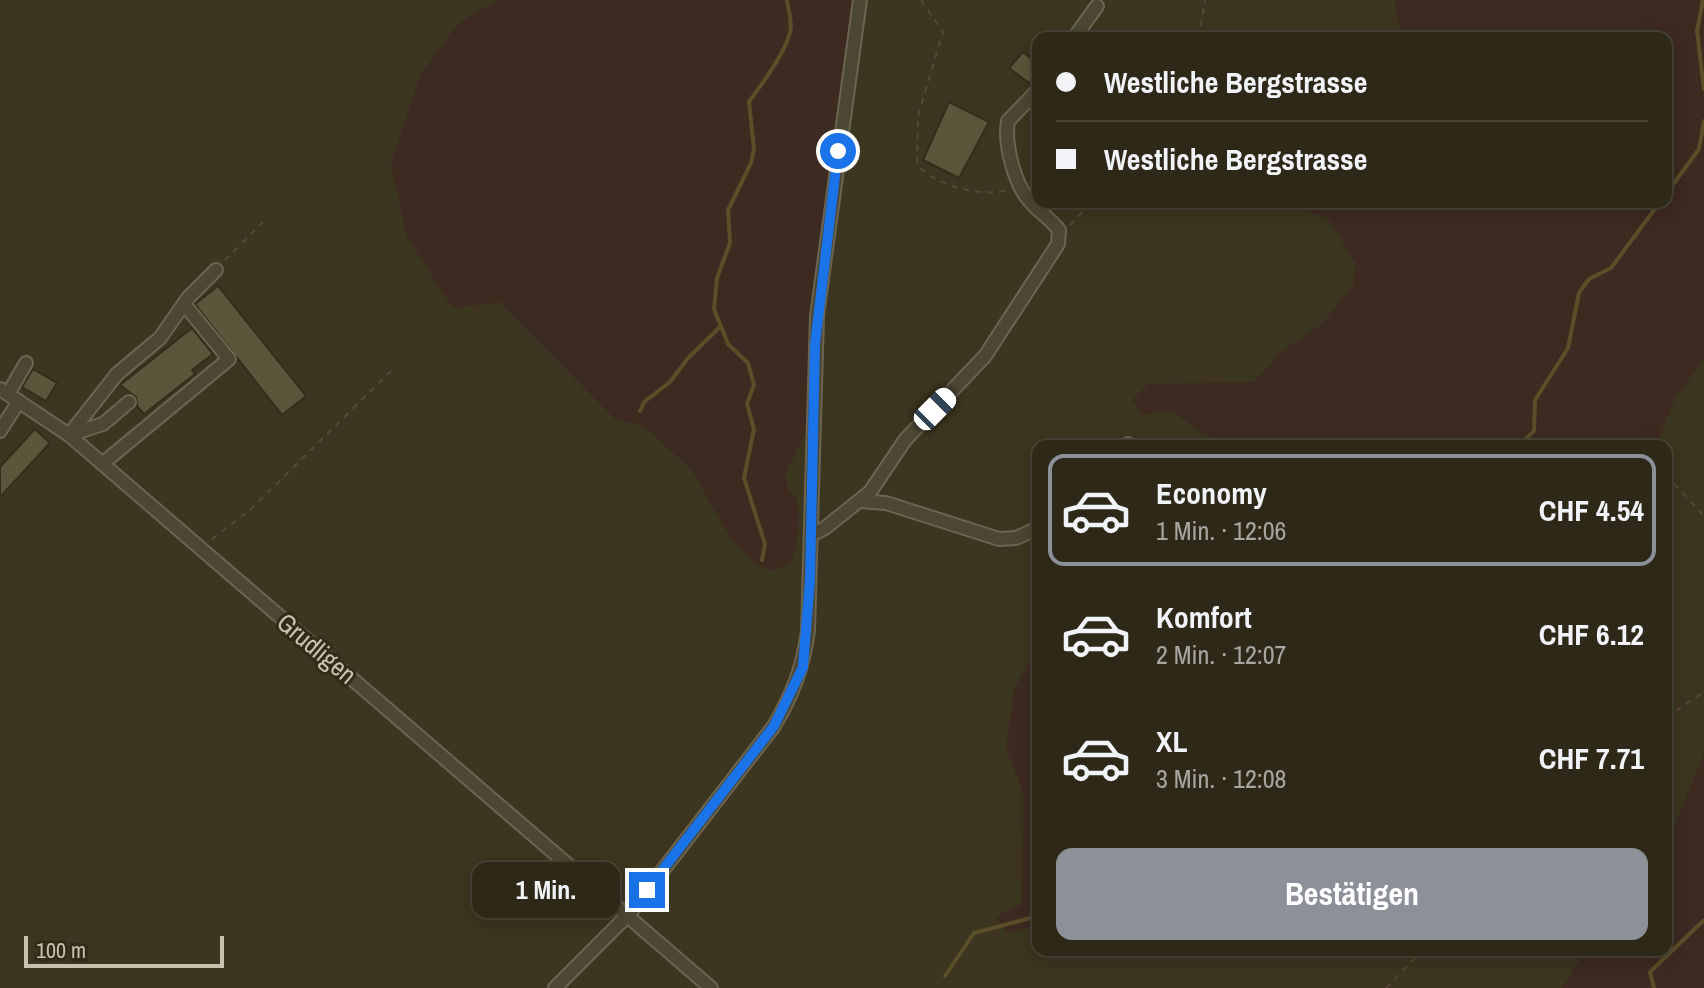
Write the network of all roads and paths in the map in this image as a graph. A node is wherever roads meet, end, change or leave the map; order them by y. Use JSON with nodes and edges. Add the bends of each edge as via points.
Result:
{"nodes":[{"id":1,"x":860,"y":0,"type":"edge"},
{"id":2,"x":921,"y":0,"type":"edge"},
{"id":3,"x":1205,"y":0,"type":"edge"},
{"id":4,"x":1097,"y":6,"type":"dead end"},
{"id":5,"x":1078,"y":32,"type":"edge"},
{"id":6,"x":1200,"y":32,"type":"edge"},
{"id":7,"x":1032,"y":96,"type":"edge"},
{"id":8,"x":1020,"y":186,"type":"junction"},
{"id":9,"x":1032,"y":204,"type":"edge"},
{"id":10,"x":1036,"y":208,"type":"edge"},
{"id":11,"x":1086,"y":208,"type":"edge"},
{"id":12,"x":263,"y":222,"type":"dead end"},
{"id":13,"x":1059,"y":230,"type":"junction"},
{"id":14,"x":216,"y":270,"type":"joint"},
{"id":15,"x":184,"y":304,"type":"junction"},
{"id":16,"x":26,"y":363,"type":"dead end"},
{"id":17,"x":394,"y":368,"type":"dead end"},
{"id":18,"x":9,"y":395,"type":"edge"},
{"id":19,"x":129,"y":402,"type":"dead end"},
{"id":20,"x":0,"y":431,"type":"edge"},
{"id":21,"x":69,"y":435,"type":"junction"},
{"id":22,"x":102,"y":464,"type":"junction"},
{"id":23,"x":1672,"y":481,"type":"edge"},
{"id":24,"x":859,"y":501,"type":"junction"},
{"id":25,"x":1704,"y":516,"type":"edge"},
{"id":26,"x":1032,"y":531,"type":"edge"},
{"id":27,"x":811,"y":535,"type":"junction"},
{"id":28,"x":200,"y":547,"type":"junction"},
{"id":29,"x":1704,"y":692,"type":"edge"},
{"id":30,"x":1672,"y":713,"type":"edge"},
{"id":31,"x":629,"y":914,"type":"junction"},
{"id":32,"x":1417,"y":956,"type":"edge"},
{"id":33,"x":555,"y":988,"type":"edge"},
{"id":34,"x":711,"y":988,"type":"edge"},
{"id":35,"x":1386,"y":988,"type":"edge"}],
"edges":[{"from":1,"to":27,"type":"street","via":[[817,316]]},
{"from":2,"to":8,"type":"path","via":[[943,32],[918,116],[917,164],[930,176],[982,193]]},
{"from":3,"to":6,"type":"path"},
{"from":4,"to":5,"type":"street"},
{"from":7,"to":8,"type":"street","via":[[1008,121]]},
{"from":8,"to":9,"type":"street"},
{"from":10,"to":13,"type":"street"},
{"from":11,"to":13,"type":"path"},
{"from":12,"to":14,"type":"path"},
{"from":13,"to":24,"type":"street","via":[[1058,244],[985,356],[905,440]]},
{"from":14,"to":15,"type":"street"},
{"from":15,"to":21,"type":"street","via":[[160,338],[117,374]]},
{"from":15,"to":22,"type":"street","via":[[229,359]]},
{"from":16,"to":18,"type":"street"},
{"from":17,"to":28,"type":"path","via":[[249,511]]},
{"from":18,"to":20,"type":"street"},
{"from":18,"to":21,"type":"street","name":"Grudligen"},
{"from":19,"to":21,"type":"street","via":[[103,424]]},
{"from":21,"to":22,"type":"street","name":"Grudligen"},
{"from":22,"to":28,"type":"street","name":"Grudligen"},
{"from":23,"to":25,"type":"path"},
{"from":24,"to":26,"type":"street","via":[[886,503],[999,539]]},
{"from":24,"to":27,"type":"street"},
{"from":27,"to":31,"type":"street","via":[[808,631],[793,693],[774,726]]},
{"from":28,"to":31,"type":"street","name":"Grudligen"},
{"from":29,"to":30,"type":"path"},
{"from":31,"to":33,"type":"street"},
{"from":31,"to":34,"type":"street","name":"Grudligen"},
{"from":32,"to":35,"type":"path"}]}
